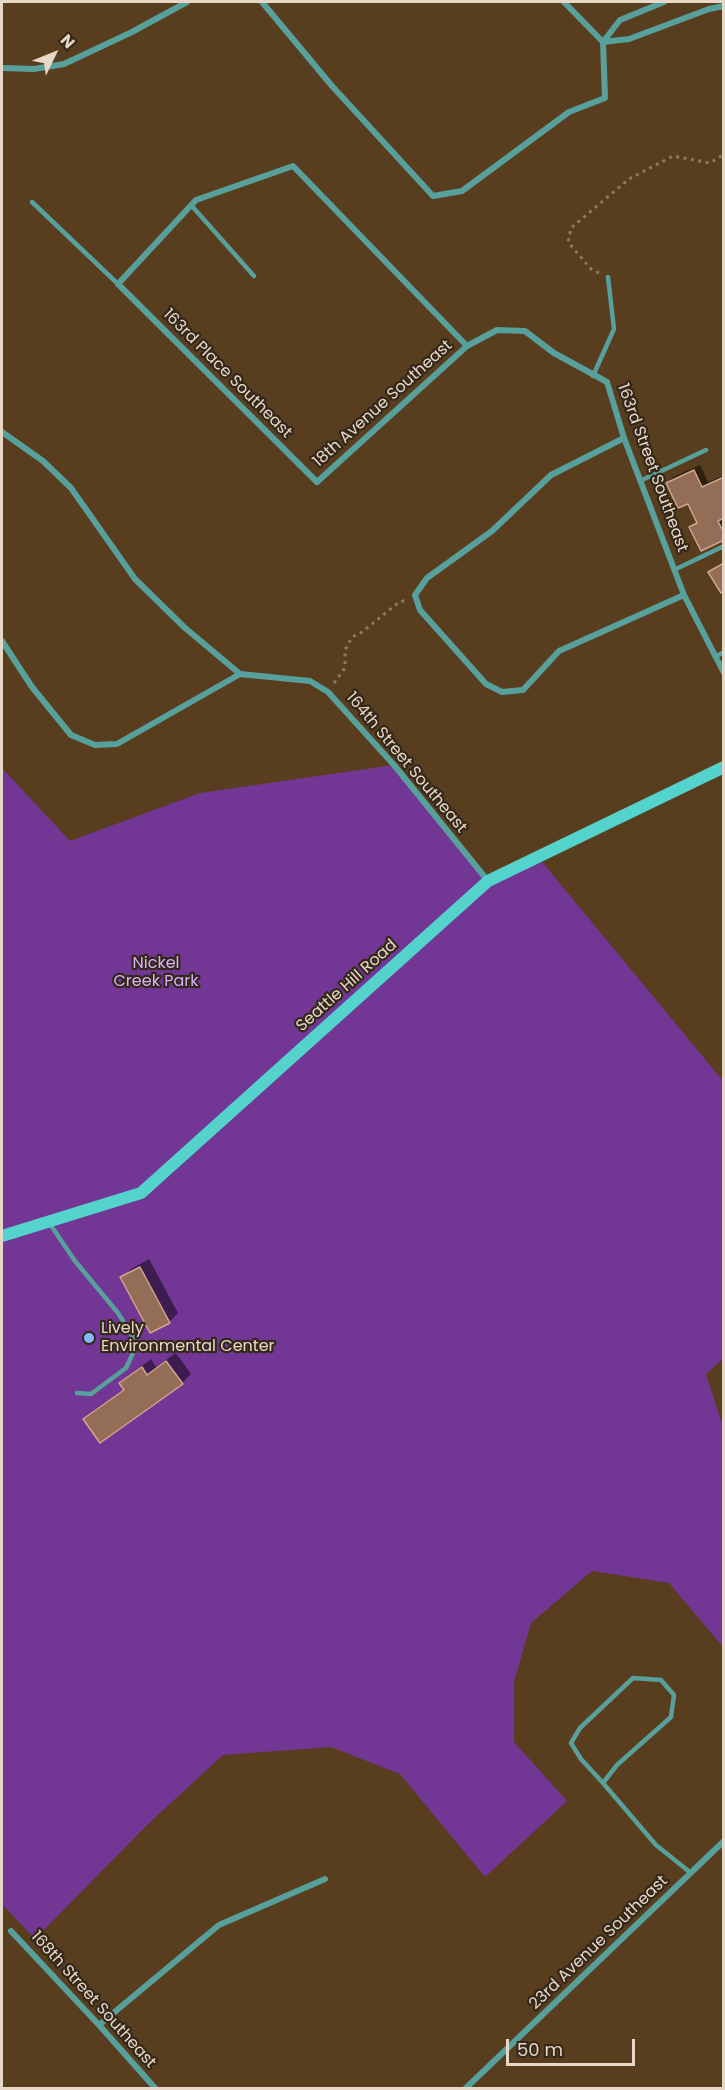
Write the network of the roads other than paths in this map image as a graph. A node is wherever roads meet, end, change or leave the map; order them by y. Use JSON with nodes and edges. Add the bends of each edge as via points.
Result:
{"nodes":[{"id":1,"x":188,"y":2,"type":"edge"},
{"id":2,"x":262,"y":2,"type":"edge"},
{"id":3,"x":564,"y":2,"type":"edge"},
{"id":4,"x":664,"y":2,"type":"edge"},
{"id":5,"x":723,"y":6,"type":"edge"},
{"id":6,"x":603,"y":42,"type":"junction"},
{"id":7,"x":2,"y":68,"type":"edge"},
{"id":8,"x":32,"y":202,"type":"dead end"},
{"id":9,"x":191,"y":205,"type":"junction"},
{"id":10,"x":254,"y":276,"type":"dead end"},
{"id":11,"x":608,"y":277,"type":"road end"},
{"id":12,"x":118,"y":284,"type":"junction"},
{"id":13,"x":467,"y":346,"type":"junction"},
{"id":14,"x":593,"y":376,"type":"junction"},
{"id":15,"x":2,"y":432,"type":"edge"},
{"id":16,"x":624,"y":438,"type":"junction"},
{"id":17,"x":706,"y":450,"type":"dead end"},
{"id":18,"x":640,"y":481,"type":"junction"},
{"id":19,"x":317,"y":482,"type":"joint"},
{"id":20,"x":723,"y":546,"type":"edge"},
{"id":21,"x":674,"y":570,"type":"junction"},
{"id":22,"x":684,"y":595,"type":"junction"},
{"id":23,"x":2,"y":641,"type":"edge"},
{"id":24,"x":723,"y":652,"type":"edge"},
{"id":25,"x":715,"y":657,"type":"junction"},
{"id":26,"x":723,"y":673,"type":"edge"},
{"id":27,"x":240,"y":674,"type":"junction"},
{"id":28,"x":723,"y":767,"type":"edge"},
{"id":29,"x":488,"y":881,"type":"junction"},
{"id":30,"x":48,"y":1222,"type":"junction"},
{"id":31,"x":2,"y":1236,"type":"edge"},
{"id":32,"x":77,"y":1393,"type":"dead end"},
{"id":33,"x":603,"y":1783,"type":"junction"},
{"id":34,"x":723,"y":1841,"type":"edge"},
{"id":35,"x":691,"y":1873,"type":"junction"},
{"id":36,"x":325,"y":1879,"type":"dead end"},
{"id":37,"x":11,"y":1931,"type":"dead end"},
{"id":38,"x":99,"y":2025,"type":"junction"},
{"id":39,"x":155,"y":2088,"type":"edge"},
{"id":40,"x":466,"y":2088,"type":"edge"}],
"edges":[{"from":1,"to":7,"type":"street","via":[[64,64],[34,69]]},
{"from":2,"to":6,"type":"street","via":[[332,86],[434,196],[462,191],[569,112],[605,98]]},
{"from":3,"to":6,"type":"street"},
{"from":4,"to":6,"type":"street","via":[[620,20]]},
{"from":5,"to":6,"type":"street","via":[[629,39]]},
{"from":8,"to":12,"type":"lane"},
{"from":9,"to":10,"type":"lane"},
{"from":9,"to":12,"type":"street"},
{"from":9,"to":13,"type":"street","via":[[292,166]]},
{"from":11,"to":14,"type":"lane","via":[[614,328]]},
{"from":12,"to":19,"type":"street","name":"163rd Place Southeast"},
{"from":13,"to":14,"type":"street","name":"163rd Street Southeast","via":[[497,330],[525,331]]},
{"from":13,"to":19,"type":"street","name":"18th Avenue Southeast"},
{"from":14,"to":16,"type":"street","name":"163rd Street Southeast","via":[[607,382]]},
{"from":15,"to":27,"type":"street","via":[[43,461],[71,488],[135,579]]},
{"from":16,"to":18,"type":"street","name":"163rd Street Southeast"},
{"from":16,"to":22,"type":"street","via":[[551,475],[492,531],[428,578],[415,595],[420,610],[486,684],[502,692],[523,690],[559,651]]},
{"from":17,"to":18,"type":"lane"},
{"from":18,"to":21,"type":"street","name":"163rd Street Southeast"},
{"from":20,"to":21,"type":"lane"},
{"from":21,"to":22,"type":"street","name":"163rd Street Southeast"},
{"from":22,"to":25,"type":"street","name":"163rd Street Southeast"},
{"from":23,"to":27,"type":"street","via":[[32,687],[71,735],[95,745],[117,744]]},
{"from":24,"to":25,"type":"lane"},
{"from":25,"to":26,"type":"street","name":"163rd Street Southeast"},
{"from":27,"to":29,"type":"street","name":"164th Street Southeast","via":[[310,681],[328,692],[394,765]]},
{"from":28,"to":29,"type":"street","name":"Seattle Hill Road"},
{"from":29,"to":30,"type":"street","name":"Seattle Hill Road","via":[[141,1193]]},
{"from":30,"to":31,"type":"street","name":"Seattle Hill Road"},
{"from":30,"to":32,"type":"lane","via":[[133,1337],[133,1353],[126,1368],[91,1394]]},
{"from":33,"to":33,"type":"lane","via":[[617,1765],[671,1717],[674,1695],[661,1680],[633,1678],[580,1728],[571,1743]]},
{"from":33,"to":35,"type":"lane","via":[[656,1845]]},
{"from":34,"to":35,"type":"street","name":"23rd Avenue Southeast"},
{"from":35,"to":40,"type":"street","name":"23rd Avenue Southeast"},
{"from":36,"to":38,"type":"street","via":[[219,1925]]},
{"from":37,"to":38,"type":"street","name":"168th Street Southeast"},
{"from":38,"to":39,"type":"street","name":"168th Street Southeast"}]}
